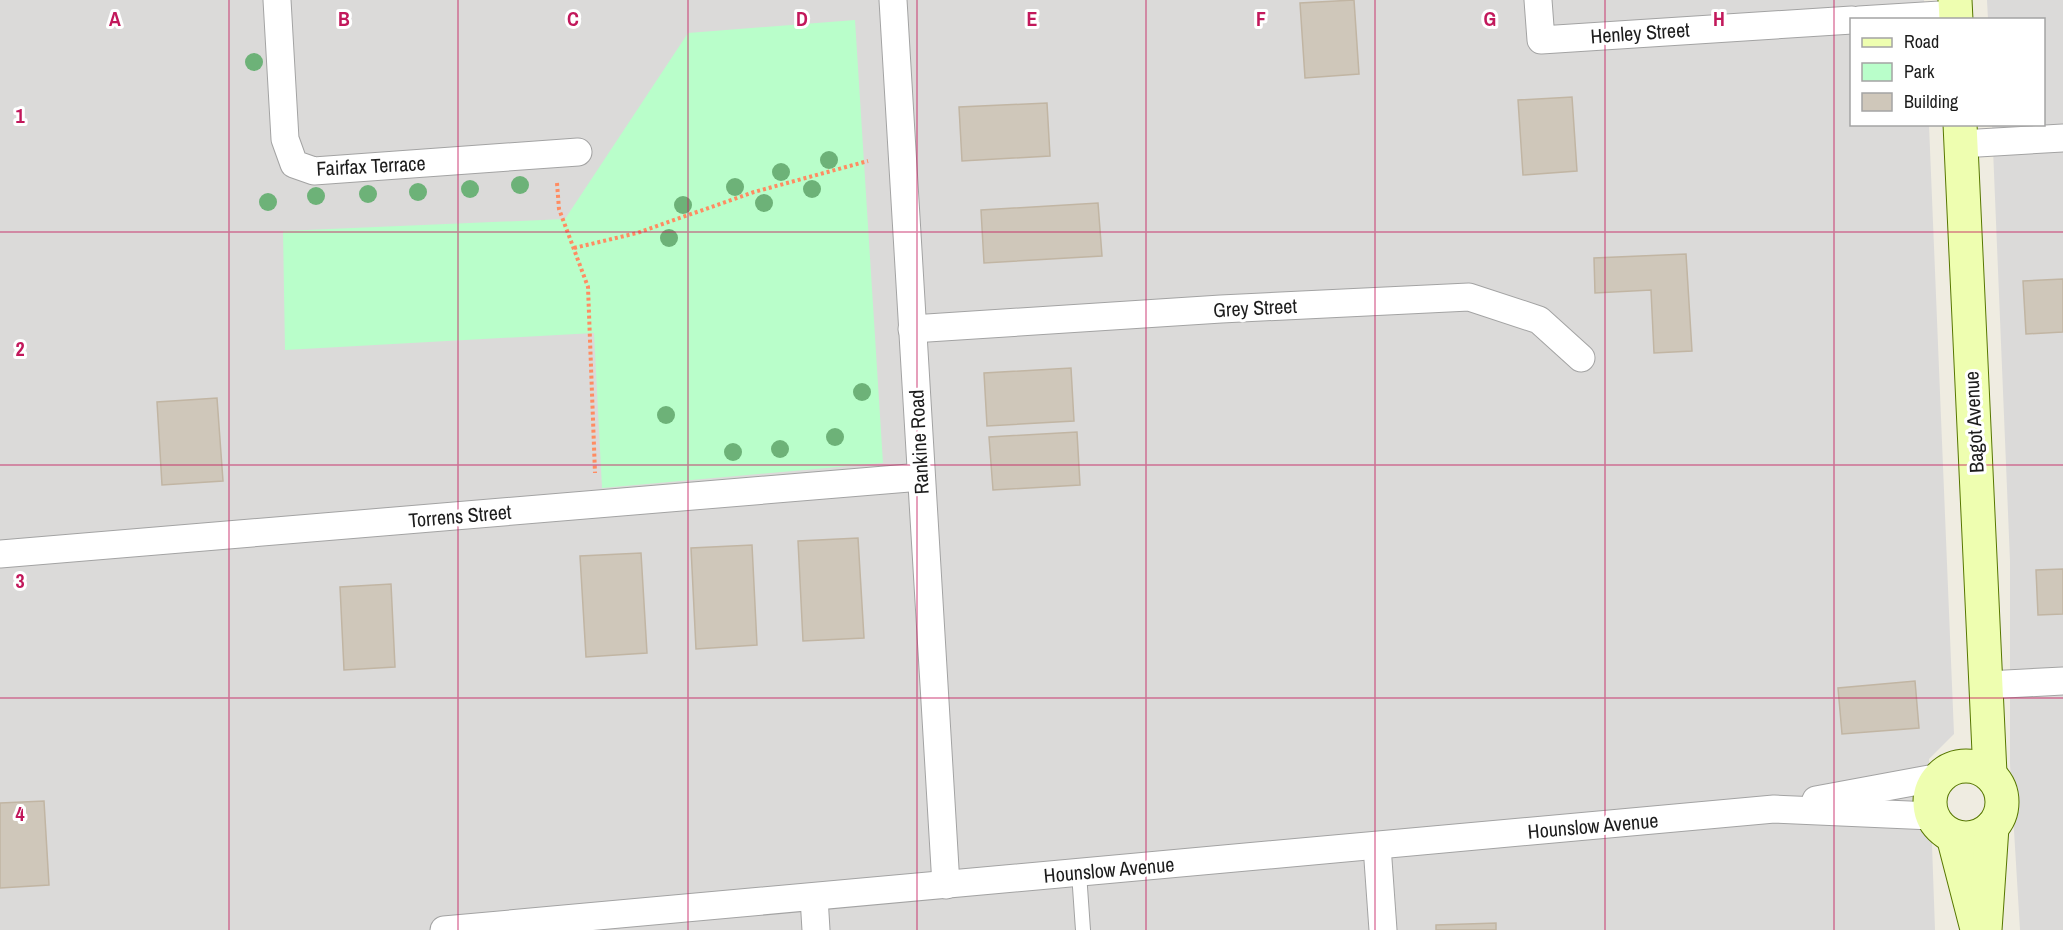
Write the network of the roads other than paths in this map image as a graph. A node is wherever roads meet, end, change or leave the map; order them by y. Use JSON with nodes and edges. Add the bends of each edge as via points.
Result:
{"nodes":[{"id":1,"x":277,"y":0,"type":"edge"},
{"id":2,"x":893,"y":0,"type":"edge"},
{"id":3,"x":1539,"y":0,"type":"edge"},
{"id":4,"x":1956,"y":11,"type":"edge"},
{"id":5,"x":1880,"y":18,"type":"edge"},
{"id":6,"x":1850,"y":20,"type":"edge"},
{"id":7,"x":1960,"y":134,"type":"edge"},
{"id":8,"x":2063,"y":138,"type":"edge"},
{"id":9,"x":578,"y":152,"type":"dead end"},
{"id":10,"x":912,"y":329,"type":"junction"},
{"id":11,"x":1581,"y":358,"type":"dead end"},
{"id":12,"x":921,"y":477,"type":"junction"},
{"id":13,"x":0,"y":554,"type":"edge"},
{"id":14,"x":2063,"y":681,"type":"edge"},
{"id":15,"x":1987,"y":685,"type":"junction"},
{"id":16,"x":1966,"y":772,"type":"junction"},
{"id":17,"x":1774,"y":809,"type":"junction"},
{"id":18,"x":1943,"y":826,"type":"junction"},
{"id":19,"x":1992,"y":827,"type":"junction"},
{"id":20,"x":1377,"y":846,"type":"junction"},
{"id":21,"x":1079,"y":873,"type":"junction"},
{"id":22,"x":946,"y":885,"type":"junction"},
{"id":23,"x":814,"y":897,"type":"junction"},
{"id":24,"x":519,"y":927,"type":"edge"},
{"id":25,"x":444,"y":930,"type":"edge"},
{"id":26,"x":816,"y":930,"type":"edge"},
{"id":27,"x":1083,"y":930,"type":"edge"},
{"id":28,"x":1383,"y":930,"type":"edge"},
{"id":29,"x":1977,"y":930,"type":"edge"},
{"id":30,"x":1985,"y":930,"type":"edge"}],
"edges":[{"from":1,"to":9,"type":"street","name":"Fairfax Terrace","via":[[285,139],[294,164],[314,171]]},
{"from":2,"to":10,"type":"street","name":"Rankine Road"},
{"from":3,"to":6,"type":"street","name":"Henley Street","via":[[1541,40]]},
{"from":4,"to":5,"type":"street"},
{"from":7,"to":8,"type":"street"},
{"from":7,"to":15,"type":"street","name":"Bagot Avenue"},
{"from":10,"to":11,"type":"street","name":"Grey Street","via":[[1469,297],[1539,320]]},
{"from":10,"to":12,"type":"street","name":"Rankine Road"},
{"from":12,"to":13,"type":"street","name":"Torrens Street"},
{"from":12,"to":22,"type":"street","name":"Rankine Road"},
{"from":14,"to":15,"type":"street"},
{"from":15,"to":16,"type":"street","name":"Bagot Avenue","via":[[1988,719]]},
{"from":16,"to":17,"type":"street","name":"Hounslow Avenue"},
{"from":16,"to":18,"type":"street","via":[[1930,792],[1929,804]]},
{"from":16,"to":19,"type":"street","via":[[1998,783],[2002,807]]},
{"from":17,"to":18,"type":"street","name":"Hounslow Avenue"},
{"from":17,"to":20,"type":"street","name":"Hounslow Avenue"},
{"from":18,"to":19,"type":"street","via":[[1959,838],[1983,835]]},
{"from":18,"to":29,"type":"street"},
{"from":19,"to":30,"type":"street"},
{"from":20,"to":21,"type":"street","name":"Hounslow Avenue"},
{"from":20,"to":28,"type":"street"},
{"from":21,"to":22,"type":"street","name":"Hounslow Avenue"},
{"from":21,"to":27,"type":"lane"},
{"from":22,"to":23,"type":"street","name":"Hounslow Avenue"},
{"from":23,"to":24,"type":"street","name":"Hounslow Avenue"},
{"from":23,"to":26,"type":"street"},
{"from":24,"to":25,"type":"street","name":"Hounslow Avenue"}]}
